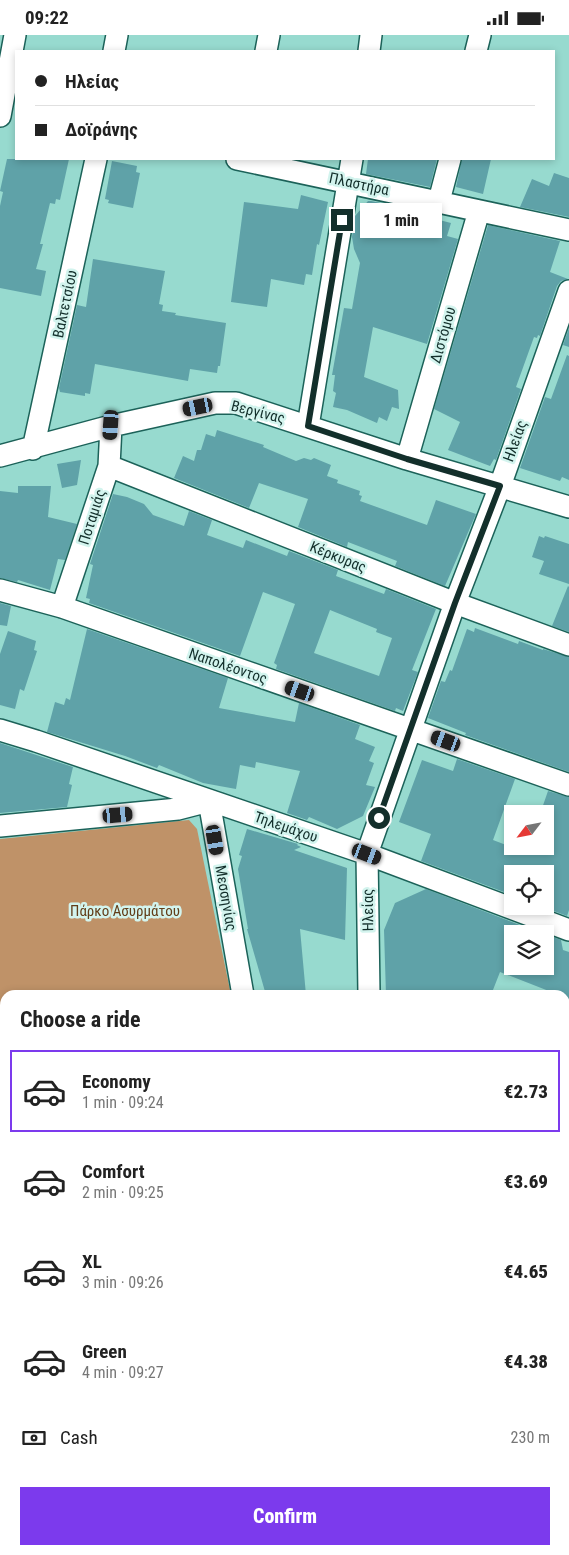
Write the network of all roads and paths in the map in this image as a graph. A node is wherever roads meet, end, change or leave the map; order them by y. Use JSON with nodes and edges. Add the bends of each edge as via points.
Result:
{"nodes":[{"id":1,"x":15,"y":35,"type":"edge"},
{"id":2,"x":117,"y":35,"type":"edge"},
{"id":3,"x":269,"y":35,"type":"edge"},
{"id":4,"x":371,"y":35,"type":"edge"},
{"id":5,"x":480,"y":35,"type":"edge"},
{"id":6,"x":114,"y":50,"type":"edge"},
{"id":7,"x":266,"y":50,"type":"edge"},
{"id":8,"x":368,"y":50,"type":"edge"},
{"id":9,"x":476,"y":50,"type":"edge"},
{"id":10,"x":4,"y":115,"type":"edge"},
{"id":11,"x":96,"y":160,"type":"edge"},
{"id":12,"x":248,"y":160,"type":"edge"},
{"id":13,"x":352,"y":160,"type":"edge"},
{"id":14,"x":450,"y":160,"type":"edge"},
{"id":15,"x":348,"y":182,"type":"junction"},
{"id":16,"x":439,"y":201,"type":"junction"},
{"id":17,"x":479,"y":211,"type":"junction"},
{"id":18,"x":569,"y":230,"type":"edge"},
{"id":19,"x":569,"y":291,"type":"edge"},
{"id":20,"x":111,"y":425,"type":"junction"},
{"id":21,"x":308,"y":426,"type":"junction"},
{"id":22,"x":33,"y":449,"type":"junction"},
{"id":23,"x":0,"y":457,"type":"edge"},
{"id":24,"x":407,"y":459,"type":"junction"},
{"id":25,"x":109,"y":466,"type":"junction"},
{"id":26,"x":500,"y":486,"type":"junction"},
{"id":27,"x":569,"y":507,"type":"edge"},
{"id":28,"x":0,"y":590,"type":"edge"},
{"id":29,"x":455,"y":603,"type":"junction"},
{"id":30,"x":62,"y":607,"type":"junction"},
{"id":31,"x":569,"y":645,"type":"edge"},
{"id":32,"x":410,"y":729,"type":"junction"},
{"id":33,"x":0,"y":730,"type":"edge"},
{"id":34,"x":569,"y":785,"type":"edge"},
{"id":35,"x":208,"y":801,"type":"junction"},
{"id":36,"x":0,"y":826,"type":"edge"},
{"id":37,"x":367,"y":854,"type":"junction"},
{"id":38,"x":569,"y":930,"type":"edge"},
{"id":39,"x":242,"y":990,"type":"edge"},
{"id":40,"x":370,"y":990,"type":"edge"}],
"edges":[{"from":1,"to":10,"type":"street"},
{"from":2,"to":6,"type":"street"},
{"from":3,"to":7,"type":"street"},
{"from":4,"to":8,"type":"street"},
{"from":5,"to":9,"type":"street"},
{"from":11,"to":22,"type":"street","name":"Βαλτετσίου"},
{"from":12,"to":15,"type":"street","name":"Πλαστήρα"},
{"from":13,"to":15,"type":"street"},
{"from":14,"to":16,"type":"street"},
{"from":15,"to":16,"type":"street","name":"Πλαστήρα"},
{"from":15,"to":21,"type":"street"},
{"from":16,"to":17,"type":"street","name":"Πλαστήρα"},
{"from":17,"to":18,"type":"street","name":"Πλαστήρα"},
{"from":17,"to":24,"type":"street","name":"Διστόμου"},
{"from":19,"to":26,"type":"street","name":"Ηλείας"},
{"from":20,"to":21,"type":"street","name":"Βεργίνας","via":[[215,403],[236,403]]},
{"from":20,"to":22,"type":"street","name":"Βεργίνας"},
{"from":20,"to":25,"type":"street","name":"Ποταμιάς"},
{"from":21,"to":24,"type":"street","name":"Βεργίνας"},
{"from":22,"to":23,"type":"street","name":"Βεργίνας"},
{"from":24,"to":26,"type":"street","name":"Βεργίνας"},
{"from":25,"to":29,"type":"street","name":"Κέρκυρας"},
{"from":25,"to":30,"type":"street","name":"Ποταμιάς"},
{"from":26,"to":27,"type":"street","name":"Βεργίνας"},
{"from":26,"to":29,"type":"street","name":"Ηλείας"},
{"from":28,"to":30,"type":"street","name":"Ναπολέοντος"},
{"from":29,"to":31,"type":"street","name":"Κέρκυρας"},
{"from":29,"to":32,"type":"street","name":"Ηλείας"},
{"from":30,"to":32,"type":"street","name":"Ναπολέοντος"},
{"from":32,"to":34,"type":"street","name":"Ναπολέοντος"},
{"from":32,"to":37,"type":"street","name":"Ηλείας"},
{"from":33,"to":35,"type":"street","name":"Τηλεμάχου"},
{"from":35,"to":36,"type":"street","via":[[178,809]]},
{"from":35,"to":37,"type":"street","name":"Τηλεμάχου"},
{"from":35,"to":39,"type":"street","name":"Μεσσηνίας"},
{"from":37,"to":38,"type":"street","name":"Τηλεμάχου"},
{"from":37,"to":40,"type":"street","name":"Ηλείας"}]}
